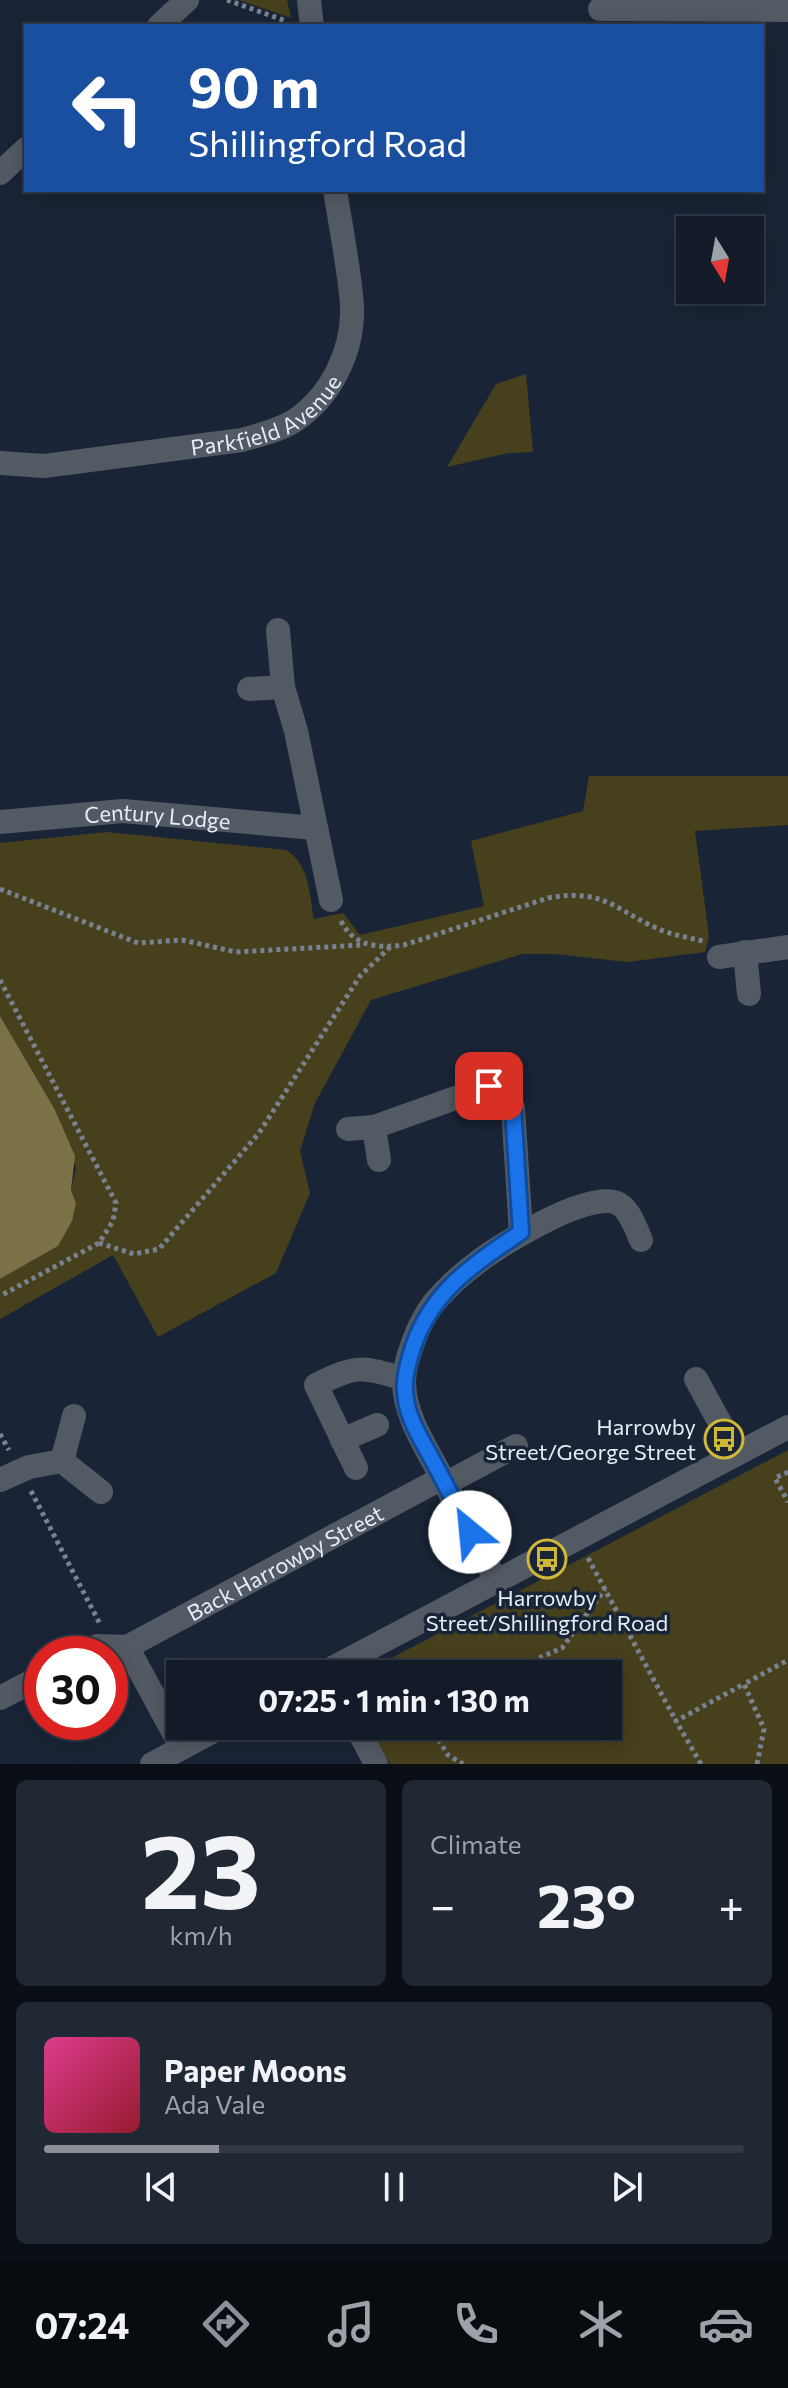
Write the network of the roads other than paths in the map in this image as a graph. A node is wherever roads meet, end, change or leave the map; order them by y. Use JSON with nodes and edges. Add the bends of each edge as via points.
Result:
{"nodes":[{"id":1,"x":187,"y":0,"type":"edge"},
{"id":2,"x":309,"y":0,"type":"edge"},
{"id":3,"x":600,"y":9,"type":"dead end"},
{"id":4,"x":788,"y":10,"type":"edge"},
{"id":5,"x":161,"y":24,"type":"edge"},
{"id":6,"x":312,"y":24,"type":"edge"},
{"id":7,"x":335,"y":192,"type":"edge"},
{"id":8,"x":0,"y":463,"type":"edge"},
{"id":9,"x":278,"y":630,"type":"dead end"},
{"id":10,"x":283,"y":687,"type":"junction"},
{"id":11,"x":249,"y":689,"type":"dead end"},
{"id":12,"x":0,"y":822,"type":"edge"},
{"id":13,"x":315,"y":828,"type":"junction"},
{"id":14,"x":331,"y":900,"type":"road end"},
{"id":15,"x":788,"y":947,"type":"edge"},
{"id":16,"x":745,"y":952,"type":"junction"},
{"id":17,"x":719,"y":957,"type":"road end"},
{"id":18,"x":749,"y":994,"type":"dead end"},
{"id":19,"x":374,"y":1127,"type":"junction"},
{"id":20,"x":348,"y":1129,"type":"dead end"},
{"id":21,"x":379,"y":1160,"type":"dead end"},
{"id":22,"x":521,"y":1232,"type":"junction"},
{"id":23,"x":641,"y":1240,"type":"dead end"},
{"id":24,"x":404,"y":1379,"type":"junction"},
{"id":25,"x":696,"y":1379,"type":"dead end"},
{"id":26,"x":74,"y":1416,"type":"dead end"},
{"id":27,"x":377,"y":1425,"type":"dead end"},
{"id":28,"x":788,"y":1427,"type":"edge"},
{"id":29,"x":342,"y":1440,"type":"junction"},
{"id":30,"x":516,"y":1446,"type":"dead end"},
{"id":31,"x":737,"y":1454,"type":"junction"},
{"id":32,"x":62,"y":1461,"type":"junction"},
{"id":33,"x":356,"y":1468,"type":"dead end"},
{"id":34,"x":10,"y":1475,"type":"edge"},
{"id":35,"x":444,"y":1481,"type":"junction"},
{"id":36,"x":101,"y":1492,"type":"dead end"},
{"id":37,"x":496,"y":1580,"type":"junction"},
{"id":38,"x":128,"y":1642,"type":"edge"},
{"id":39,"x":128,"y":1659,"type":"edge"},
{"id":40,"x":349,"y":1660,"type":"edge"},
{"id":41,"x":24,"y":1685,"type":"edge"},
{"id":42,"x":0,"y":1698,"type":"edge"},
{"id":43,"x":197,"y":1740,"type":"edge"},
{"id":44,"x":362,"y":1740,"type":"edge"},
{"id":45,"x":182,"y":1748,"type":"junction"},
{"id":46,"x":371,"y":1762,"type":"edge"},
{"id":47,"x":152,"y":1764,"type":"edge"}],
"edges":[{"from":1,"to":5,"type":"street"},
{"from":2,"to":6,"type":"street"},
{"from":3,"to":4,"type":"street"},
{"from":7,"to":8,"type":"street","name":"Parkfield Avenue","via":[[352,307],[349,336],[330,384],[293,422],[242,440],[44,466]]},
{"from":9,"to":10,"type":"street"},
{"from":10,"to":11,"type":"street"},
{"from":10,"to":13,"type":"street"},
{"from":12,"to":13,"type":"street","name":"Century Lodge","via":[[123,811]]},
{"from":13,"to":14,"type":"street"},
{"from":15,"to":16,"type":"street"},
{"from":16,"to":17,"type":"street"},
{"from":16,"to":18,"type":"street"},
{"from":19,"to":20,"type":"street"},
{"from":19,"to":21,"type":"street"},
{"from":19,"to":22,"type":"street","via":[[489,1086],[505,1092],[513,1108]]},
{"from":22,"to":23,"type":"street","via":[[604,1201],[624,1208]]},
{"from":22,"to":24,"type":"street","via":[[431,1306],[416,1333]]},
{"from":24,"to":29,"type":"street","via":[[351,1369],[316,1385]]},
{"from":24,"to":35,"type":"street","via":[[416,1428]]},
{"from":25,"to":31,"type":"street"},
{"from":26,"to":32,"type":"street"},
{"from":27,"to":29,"type":"street"},
{"from":28,"to":31,"type":"street"},
{"from":29,"to":33,"type":"street"},
{"from":30,"to":35,"type":"street","name":"Back Harrowby Street"},
{"from":31,"to":37,"type":"street"},
{"from":32,"to":34,"type":"street"},
{"from":32,"to":36,"type":"street"},
{"from":35,"to":37,"type":"street"},
{"from":35,"to":38,"type":"street","name":"Back Harrowby Street"},
{"from":37,"to":40,"type":"street"},
{"from":39,"to":45,"type":"street"},
{"from":41,"to":42,"type":"street"},
{"from":43,"to":45,"type":"street"},
{"from":44,"to":46,"type":"street"},
{"from":45,"to":47,"type":"street"}]}
